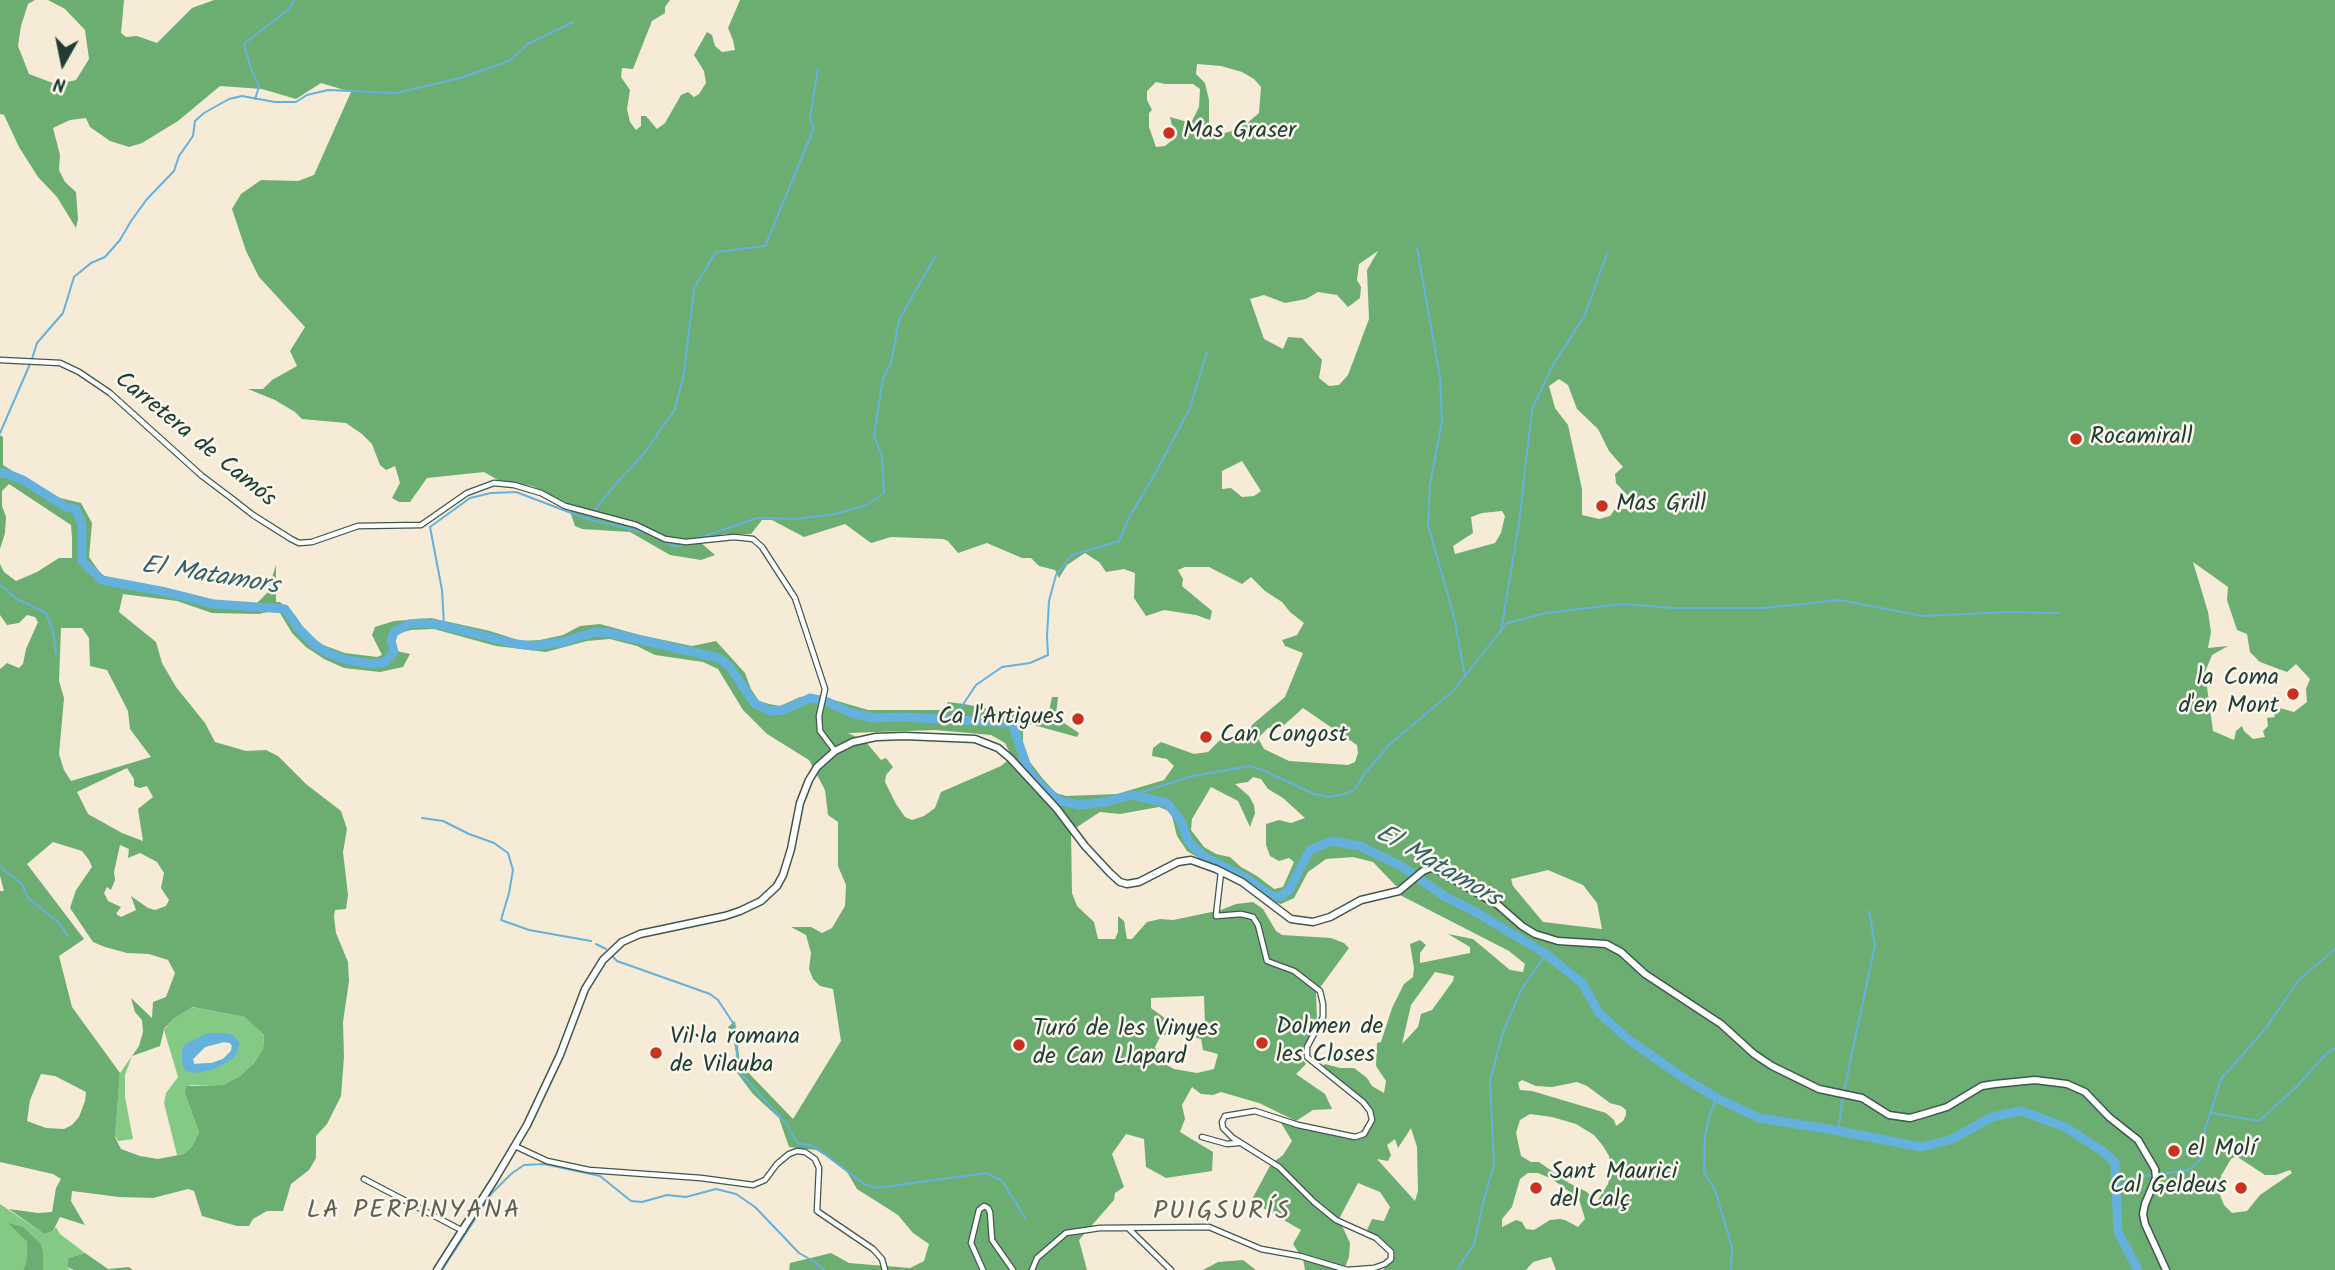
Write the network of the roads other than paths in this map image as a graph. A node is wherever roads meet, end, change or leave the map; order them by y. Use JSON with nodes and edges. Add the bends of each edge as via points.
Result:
{"nodes":[{"id":1,"x":0,"y":360,"type":"edge"},
{"id":2,"x":835,"y":751,"type":"junction"},
{"id":3,"x":1221,"y":872,"type":"junction"},
{"id":4,"x":1202,"y":1137,"type":"dead end"},
{"id":5,"x":1239,"y":1142,"type":"junction"},
{"id":6,"x":515,"y":1146,"type":"junction"},
{"id":7,"x":364,"y":1178,"type":"dead end"},
{"id":8,"x":1129,"y":1228,"type":"junction"},
{"id":9,"x":463,"y":1231,"type":"junction"},
{"id":10,"x":436,"y":1270,"type":"edge"},
{"id":11,"x":885,"y":1270,"type":"edge"},
{"id":12,"x":983,"y":1270,"type":"edge"},
{"id":13,"x":1013,"y":1270,"type":"edge"},
{"id":14,"x":1032,"y":1270,"type":"edge"},
{"id":15,"x":1171,"y":1270,"type":"edge"},
{"id":16,"x":2166,"y":1270,"type":"edge"}],
"edges":[{"from":1,"to":2,"type":"street","name":"Carretera de Camós","via":[[60,363],[79,372],[110,393],[230,498],[299,542],[358,526],[421,524],[467,493],[494,483],[541,493],[565,506],[636,525],[665,539],[753,539],[795,598],[824,680],[820,731]]},
{"from":2,"to":3,"type":"street","via":[[876,737],[975,738],[1010,758],[1084,846],[1120,881],[1139,881],[1182,860]]},
{"from":2,"to":6,"type":"street","via":[[817,767],[805,789],[787,864],[769,894],[740,911],[640,934],[603,960],[585,989],[548,1083]]},
{"from":3,"to":5,"type":"street","via":[[1216,916],[1253,917],[1267,961],[1294,971],[1320,991],[1323,1013],[1307,1057],[1363,1102],[1372,1120],[1364,1133],[1354,1137],[1259,1111],[1228,1114],[1223,1117],[1223,1128]]},
{"from":3,"to":16,"type":"street","via":[[1289,918],[1307,922],[1330,918],[1361,900],[1399,891],[1423,871],[1436,869],[1546,939],[1606,943],[1772,1066],[1819,1089],[1862,1098],[1889,1115],[1910,1118],[1924,1114],[1995,1084],[2035,1080],[2067,1084],[2085,1092],[2138,1140],[2155,1168],[2143,1214]]},
{"from":4,"to":5,"type":"street","via":[[1227,1144]]},
{"from":5,"to":8,"type":"street","via":[[1274,1162],[1336,1220],[1376,1238],[1391,1252],[1390,1261],[1374,1268],[1347,1270],[1261,1249],[1209,1227]]},
{"from":6,"to":9,"type":"street"},
{"from":6,"to":11,"type":"street","via":[[547,1161],[589,1170],[753,1185],[765,1181],[789,1154],[805,1152],[819,1168],[817,1211],[873,1249]]},
{"from":7,"to":9,"type":"street"},
{"from":8,"to":14,"type":"street","via":[[1066,1233],[1037,1258]]},
{"from":8,"to":15,"type":"street"},
{"from":9,"to":10,"type":"street"},
{"from":12,"to":13,"type":"street","via":[[971,1243],[984,1206],[990,1212],[992,1240]]}]}
